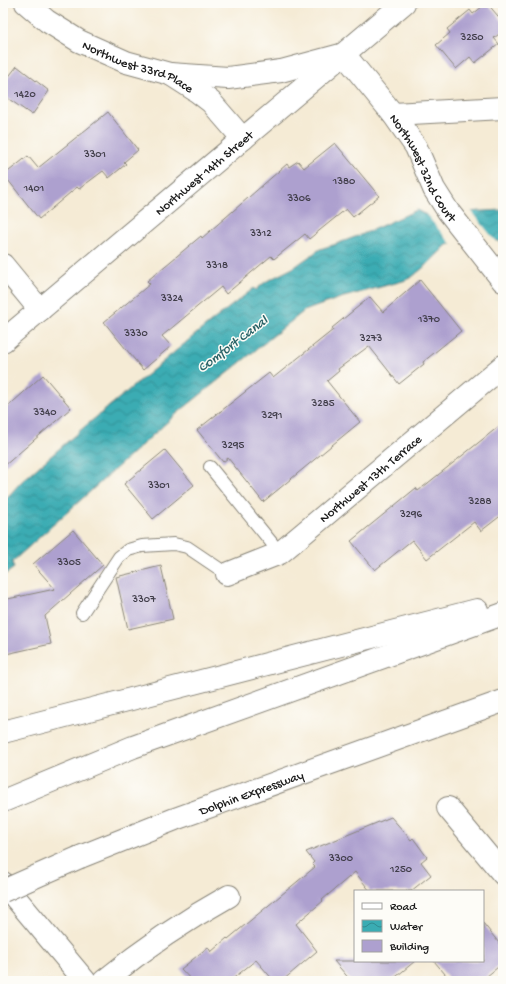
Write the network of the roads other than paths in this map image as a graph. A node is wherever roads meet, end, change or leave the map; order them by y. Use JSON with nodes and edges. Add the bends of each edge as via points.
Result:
{"nodes":[{"id":1,"x":26,"y":3,"type":"edge"},
{"id":2,"x":404,"y":3,"type":"edge"},
{"id":3,"x":344,"y":54,"type":"junction"},
{"id":4,"x":170,"y":74,"type":"junction"},
{"id":5,"x":503,"y":108,"type":"edge"},
{"id":6,"x":393,"y":114,"type":"junction"},
{"id":7,"x":243,"y":139,"type":"junction"},
{"id":8,"x":3,"y":265,"type":"edge"},
{"id":9,"x":503,"y":281,"type":"edge"},
{"id":10,"x":40,"y":310,"type":"junction"},
{"id":11,"x":3,"y":341,"type":"edge"},
{"id":12,"x":503,"y":366,"type":"edge"},
{"id":13,"x":210,"y":467,"type":"dead end"},
{"id":14,"x":280,"y":553,"type":"junction"},
{"id":15,"x":226,"y":574,"type":"joint"},
{"id":16,"x":503,"y":604,"type":"edge"},
{"id":17,"x":82,"y":613,"type":"dead end"},
{"id":18,"x":503,"y":614,"type":"edge"},
{"id":19,"x":503,"y":701,"type":"edge"},
{"id":20,"x":3,"y":732,"type":"edge"},
{"id":21,"x":3,"y":801,"type":"edge"},
{"id":22,"x":448,"y":808,"type":"dead end"},
{"id":23,"x":503,"y":874,"type":"edge"},
{"id":24,"x":3,"y":883,"type":"edge"},
{"id":25,"x":3,"y":891,"type":"edge"},
{"id":26,"x":229,"y":896,"type":"dead end"},
{"id":27,"x":85,"y":981,"type":"edge"},
{"id":28,"x":104,"y":981,"type":"edge"}],
"edges":[{"from":1,"to":4,"type":"main road","name":"Northwest 33rd Place","via":[[47,21],[79,41],[126,62]]},
{"from":2,"to":3,"type":"main road","name":"Northwest 14th Street"},
{"from":3,"to":4,"type":"main road","via":[[281,71],[228,78]]},
{"from":3,"to":6,"type":"main road","name":"Northwest 32nd Court"},
{"from":3,"to":7,"type":"main road","name":"Northwest 14th Street"},
{"from":4,"to":7,"type":"main road","name":"Northwest 33rd Place","via":[[211,102]]},
{"from":5,"to":6,"type":"main road"},
{"from":6,"to":9,"type":"main road","name":"Northwest 32nd Court","via":[[416,147],[434,189],[448,211]]},
{"from":7,"to":10,"type":"main road","name":"Northwest 14th Street"},
{"from":8,"to":10,"type":"main road"},
{"from":10,"to":11,"type":"main road","name":"Northwest 14th Street"},
{"from":12,"to":14,"type":"main road","name":"Northwest 13th Terrace"},
{"from":13,"to":14,"type":"lane"},
{"from":14,"to":15,"type":"main road","name":"Northwest 13th Terrace"},
{"from":15,"to":17,"type":"lane","via":[[187,548],[174,544],[142,546],[128,550],[119,557]]},
{"from":16,"to":20,"type":"main road"},
{"from":18,"to":21,"type":"main road","via":[[140,744]]},
{"from":19,"to":25,"type":"main road","name":"Dolphin Expressway","bridge":true,"via":[[175,819],[80,856]]},
{"from":22,"to":23,"type":"main road"},
{"from":24,"to":27,"type":"main road"},
{"from":26,"to":28,"type":"main road","via":[[170,931]]}]}
